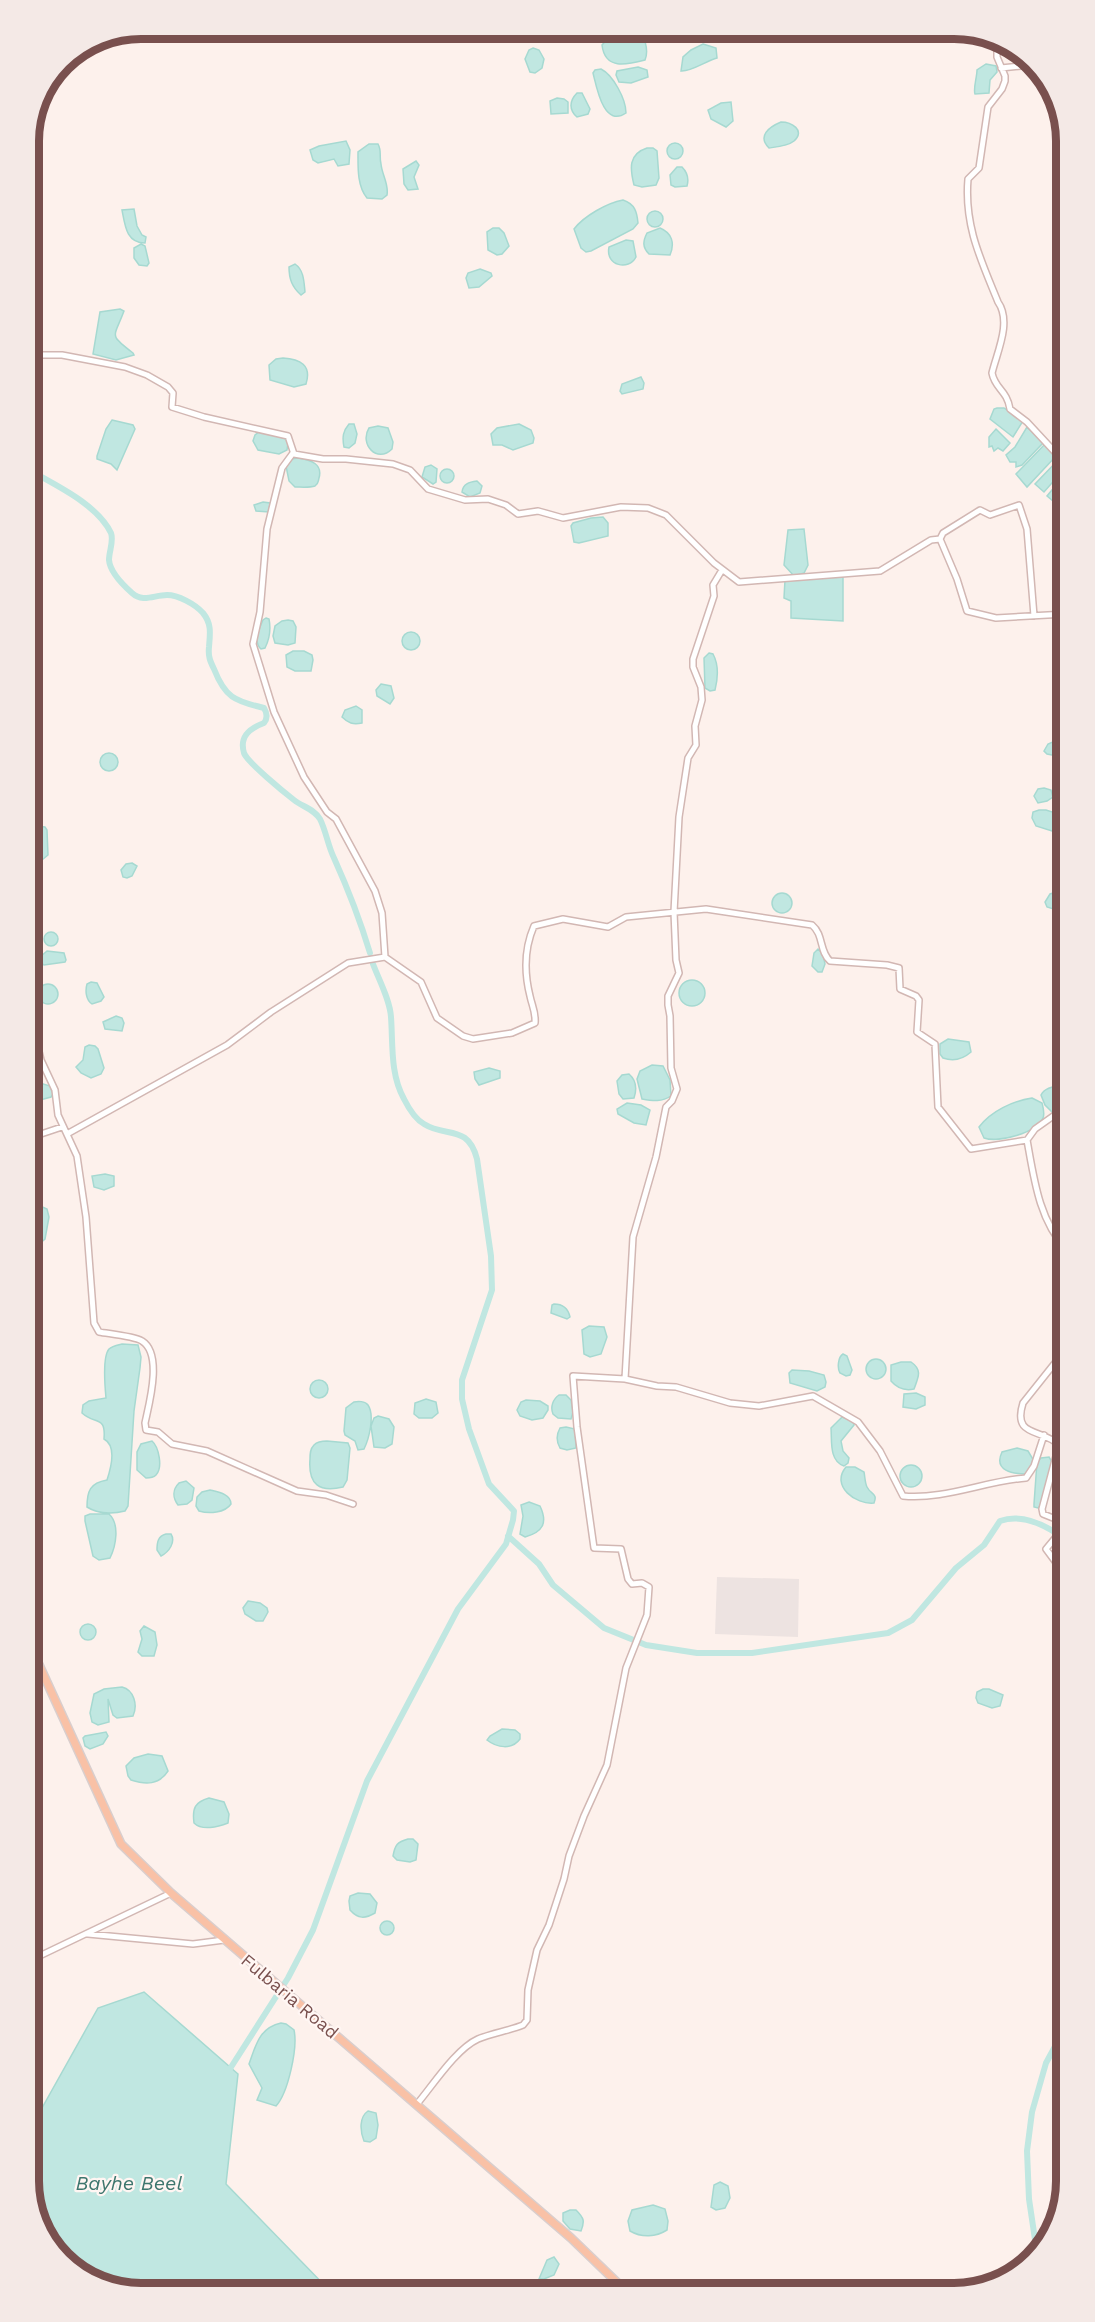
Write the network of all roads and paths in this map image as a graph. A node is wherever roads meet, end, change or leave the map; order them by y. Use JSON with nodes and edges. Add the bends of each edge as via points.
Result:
{"nodes":[{"id":1,"x":997,"y":49,"type":"edge"},
{"id":2,"x":1022,"y":65,"type":"edge"},
{"id":3,"x":1001,"y":68,"type":"junction"},
{"id":4,"x":39,"y":355,"type":"edge"},
{"id":5,"x":293,"y":453,"type":"junction"},
{"id":6,"x":1056,"y":453,"type":"edge"},
{"id":7,"x":940,"y":539,"type":"junction"},
{"id":8,"x":722,"y":570,"type":"junction"},
{"id":9,"x":1056,"y":615,"type":"edge"},
{"id":10,"x":1034,"y":616,"type":"junction"},
{"id":11,"x":674,"y":912,"type":"junction"},
{"id":12,"x":385,"y":957,"type":"junction"},
{"id":13,"x":39,"y":1052,"type":"edge"},
{"id":14,"x":1056,"y":1114,"type":"edge"},
{"id":15,"x":62,"y":1127,"type":"junction"},
{"id":16,"x":67,"y":1134,"type":"junction"},
{"id":17,"x":39,"y":1135,"type":"edge"},
{"id":18,"x":1027,"y":1140,"type":"junction"},
{"id":19,"x":1056,"y":1238,"type":"edge"},
{"id":20,"x":1056,"y":1361,"type":"edge"},
{"id":21,"x":625,"y":1379,"type":"junction"},
{"id":22,"x":1044,"y":1435,"type":"junction"},
{"id":23,"x":1056,"y":1443,"type":"edge"},
{"id":24,"x":1056,"y":1456,"type":"edge"},
{"id":25,"x":353,"y":1503,"type":"dead end"},
{"id":26,"x":1056,"y":1519,"type":"edge"},
{"id":27,"x":1056,"y":1537,"type":"edge"},
{"id":28,"x":1056,"y":1562,"type":"edge"},
{"id":29,"x":39,"y":1667,"type":"edge"},
{"id":30,"x":171,"y":1893,"type":"junction"},
{"id":31,"x":88,"y":1934,"type":"junction"},
{"id":32,"x":224,"y":1940,"type":"junction"},
{"id":33,"x":39,"y":1957,"type":"edge"},
{"id":34,"x":417,"y":2104,"type":"junction"},
{"id":35,"x":618,"y":2283,"type":"edge"}],
"edges":[{"from":1,"to":3,"type":"street"},
{"from":2,"to":3,"type":"street"},
{"from":3,"to":6,"type":"street","via":[[1005,81],[988,107],[979,168],[968,179],[966,202],[976,251],[1002,308],[1002,334],[992,373],[995,384],[1008,398],[1010,409]]},
{"from":4,"to":5,"type":"street","via":[[62,355],[147,375],[173,393],[172,407],[288,436]]},
{"from":5,"to":8,"type":"street","via":[[393,464],[410,470],[428,489],[465,500],[488,499],[518,514],[538,511],[562,518],[621,507],[648,508],[666,515]]},
{"from":5,"to":12,"type":"street","via":[[282,468],[267,529],[260,612],[253,644],[274,712],[304,777],[336,819],[375,891],[382,913]]},
{"from":7,"to":8,"type":"street","via":[[931,540],[880,572],[743,582]]},
{"from":7,"to":10,"type":"street","via":[[967,611],[996,618]]},
{"from":7,"to":10,"type":"street","via":[[943,533],[980,510],[990,515],[1019,505],[1027,529]]},
{"from":8,"to":11,"type":"street","via":[[713,585],[714,596],[693,659],[702,700],[695,726],[695,750],[687,758],[681,791]]},
{"from":9,"to":10,"type":"street"},
{"from":11,"to":12,"type":"street","via":[[626,917],[608,927],[563,919],[534,926],[526,951],[525,976],[536,1012],[535,1023],[512,1033],[473,1039],[454,1032],[437,1018],[421,982]]},
{"from":11,"to":18,"type":"street","via":[[706,909],[812,925],[818,930],[830,961],[899,968],[900,989],[919,1000],[917,1032],[935,1044],[938,1107],[971,1149]]},
{"from":11,"to":21,"type":"street","via":[[679,973],[668,1005],[671,1068],[677,1089],[666,1107],[633,1238]]},
{"from":12,"to":16,"type":"street","via":[[348,963],[227,1045]]},
{"from":13,"to":15,"type":"street","via":[[55,1090]]},
{"from":14,"to":18,"type":"street"},
{"from":15,"to":16,"type":"street"},
{"from":15,"to":17,"type":"street"},
{"from":16,"to":25,"type":"street","via":[[77,1156],[82,1186],[94,1323],[99,1332],[141,1341],[149,1349],[154,1381],[146,1430],[158,1432],[172,1444],[207,1451],[297,1491]]},
{"from":18,"to":19,"type":"street","via":[[1044,1215]]},
{"from":20,"to":22,"type":"street","via":[[1022,1408],[1022,1425]]},
{"from":21,"to":22,"type":"street","via":[[759,1406],[813,1396],[858,1422],[880,1451],[903,1496],[924,1498],[1026,1478]]},
{"from":21,"to":34,"type":"street","via":[[573,1376],[594,1548],[621,1549],[628,1579],[632,1584],[649,1587],[647,1615],[626,1668],[608,1765],[584,1816],[549,1925],[537,1950],[526,2020],[523,2025],[468,2046]]},
{"from":22,"to":23,"type":"street"},
{"from":24,"to":26,"type":"street","via":[[1042,1509],[1043,1514]]},
{"from":27,"to":28,"type":"street","via":[[1046,1549]]},
{"from":29,"to":30,"type":"main road","name":"Fulbaria Road","via":[[121,1844]]},
{"from":30,"to":31,"type":"street"},
{"from":30,"to":32,"type":"main road","name":"Fulbaria Road"},
{"from":31,"to":32,"type":"street","via":[[183,1944]]},
{"from":31,"to":33,"type":"street"},
{"from":32,"to":34,"type":"main road","name":"Fulbaria Road"},
{"from":34,"to":35,"type":"main road","name":"Fulbaria Road"}]}
